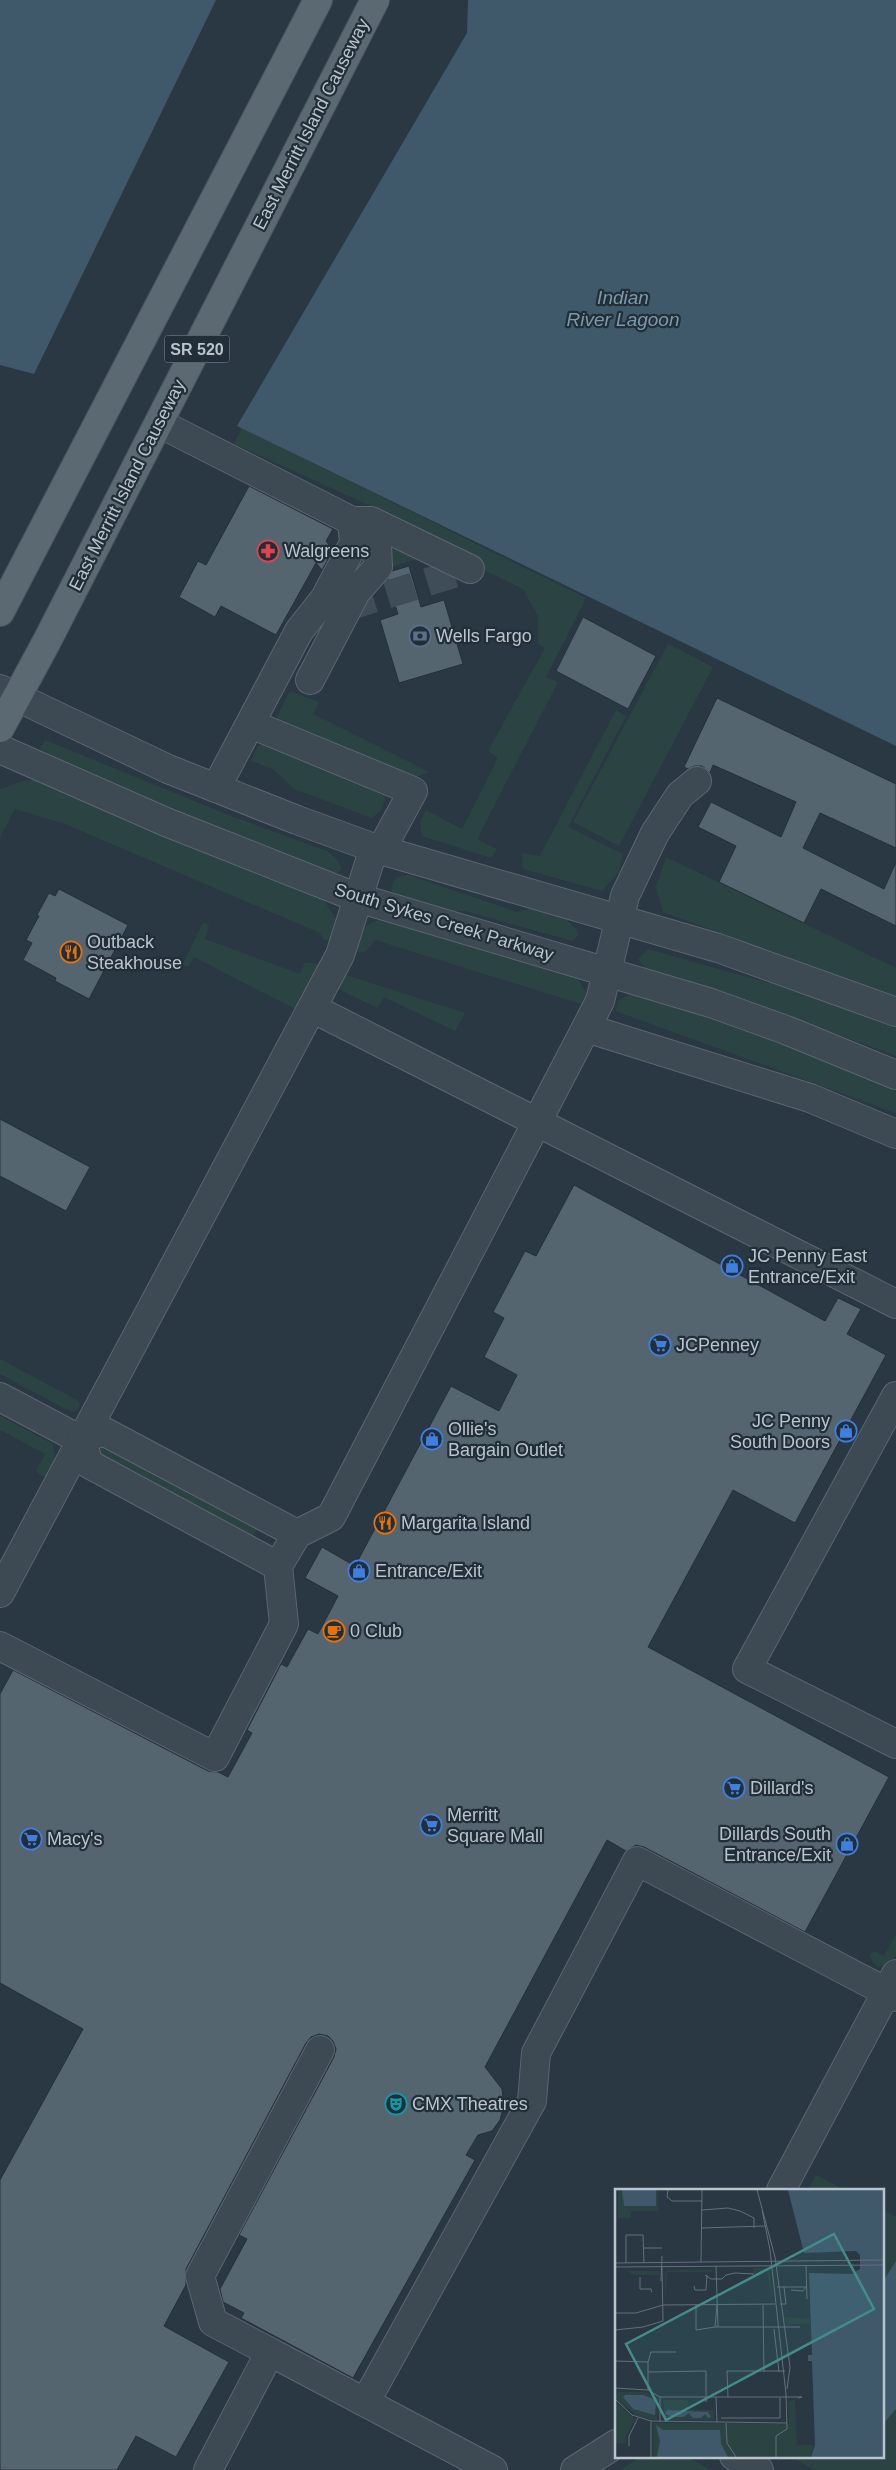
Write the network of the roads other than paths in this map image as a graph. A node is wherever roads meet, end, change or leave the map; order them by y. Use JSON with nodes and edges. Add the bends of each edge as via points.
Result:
{"nodes":[{"id":1,"x":318,"y":0,"type":"edge"},
{"id":2,"x":375,"y":0,"type":"edge"},
{"id":3,"x":159,"y":423,"type":"junction"},
{"id":4,"x":352,"y":521,"type":"junction"},
{"id":5,"x":470,"y":569,"type":"dead end"},
{"id":6,"x":1,"y":609,"type":"edge"},
{"id":7,"x":310,"y":680,"type":"dead end"},
{"id":8,"x":8,"y":693,"type":"edge"},
{"id":9,"x":251,"y":724,"type":"junction"},
{"id":10,"x":0,"y":728,"type":"edge"},
{"id":11,"x":0,"y":749,"type":"edge"},
{"id":12,"x":697,"y":781,"type":"dead end"},
{"id":13,"x":216,"y":788,"type":"junction"},
{"id":14,"x":377,"y":849,"type":"junction"},
{"id":15,"x":358,"y":898,"type":"junction"},
{"id":16,"x":621,"y":919,"type":"junction"},
{"id":17,"x":607,"y":973,"type":"junction"},
{"id":18,"x":312,"y":1008,"type":"junction"},
{"id":19,"x":896,"y":1012,"type":"edge"},
{"id":20,"x":586,"y":1028,"type":"junction"},
{"id":21,"x":896,"y":1075,"type":"edge"},
{"id":22,"x":536,"y":1121,"type":"junction"},
{"id":23,"x":896,"y":1134,"type":"edge"},
{"id":24,"x":896,"y":1304,"type":"edge"},
{"id":25,"x":0,"y":1396,"type":"edge"},
{"id":26,"x":896,"y":1396,"type":"edge"},
{"id":27,"x":81,"y":1440,"type":"junction"},
{"id":28,"x":297,"y":1534,"type":"junction"},
{"id":29,"x":278,"y":1566,"type":"junction"},
{"id":30,"x":0,"y":1593,"type":"edge"},
{"id":31,"x":0,"y":1646,"type":"edge"},
{"id":32,"x":896,"y":1744,"type":"edge"},
{"id":33,"x":893,"y":1987,"type":"edge"},
{"id":34,"x":320,"y":2050,"type":"dead end"},
{"id":35,"x":782,"y":2189,"type":"edge"},
{"id":36,"x":270,"y":2352,"type":"junction"},
{"id":37,"x":366,"y":2401,"type":"junction"},
{"id":38,"x":615,"y":2445,"type":"edge"},
{"id":39,"x":738,"y":2458,"type":"edge"},
{"id":40,"x":208,"y":2470,"type":"edge"},
{"id":41,"x":494,"y":2470,"type":"edge"},
{"id":42,"x":575,"y":2470,"type":"edge"},
{"id":43,"x":759,"y":2470,"type":"edge"}],
"edges":[{"from":1,"to":6,"type":"main road","number":"SR 520"},
{"from":2,"to":3,"type":"main road","name":"East Merritt Island Causeway","number":"SR 520"},
{"from":3,"to":4,"type":"street"},
{"from":3,"to":8,"type":"main road","name":"East Merritt Island Causeway","number":"SR 520"},
{"from":4,"to":5,"type":"street","via":[[371,521]]},
{"from":4,"to":7,"type":"street","via":[[377,546],[378,567],[356,592]]},
{"from":4,"to":9,"type":"street","via":[[339,537],[310,591],[300,631]]},
{"from":8,"to":10,"type":"main road","name":"East Merritt Island Causeway","number":"SR 520"},
{"from":8,"to":13,"type":"street","via":[[168,769]]},
{"from":9,"to":13,"type":"street"},
{"from":9,"to":14,"type":"street","via":[[413,790]]},
{"from":11,"to":15,"type":"street","name":"South Sykes Creek Parkway","via":[[166,822]]},
{"from":12,"to":16,"type":"street","via":[[680,795],[661,822],[625,896]]},
{"from":13,"to":14,"type":"street"},
{"from":14,"to":15,"type":"street"},
{"from":14,"to":16,"type":"street"},
{"from":15,"to":17,"type":"street","name":"South Sykes Creek Parkway"},
{"from":15,"to":18,"type":"street","via":[[340,955]]},
{"from":16,"to":17,"type":"street"},
{"from":16,"to":19,"type":"street","via":[[755,961]]},
{"from":17,"to":20,"type":"street","via":[[600,1001]]},
{"from":17,"to":21,"type":"street","name":"South Sykes Creek Parkway","via":[[711,1003]]},
{"from":18,"to":22,"type":"street"},
{"from":18,"to":27,"type":"street"},
{"from":20,"to":22,"type":"street"},
{"from":20,"to":23,"type":"street","via":[[810,1098]]},
{"from":22,"to":24,"type":"street"},
{"from":22,"to":28,"type":"street","via":[[331,1517]]},
{"from":25,"to":27,"type":"street"},
{"from":26,"to":32,"type":"street","via":[[747,1669]]},
{"from":27,"to":28,"type":"street","via":[[103,1431]]},
{"from":27,"to":29,"type":"street","via":[[89,1464]]},
{"from":27,"to":30,"type":"street"},
{"from":28,"to":29,"type":"street"},
{"from":29,"to":31,"type":"street","via":[[284,1624],[215,1757]]},
{"from":33,"to":35,"type":"street"},
{"from":33,"to":37,"type":"street","via":[[637,1861],[536,2053],[532,2101]]},
{"from":34,"to":36,"type":"street","via":[[200,2276],[213,2322]]},
{"from":36,"to":37,"type":"street"},
{"from":36,"to":40,"type":"street"},
{"from":37,"to":41,"type":"street"},
{"from":38,"to":42,"type":"street"},
{"from":39,"to":43,"type":"street"}]}
